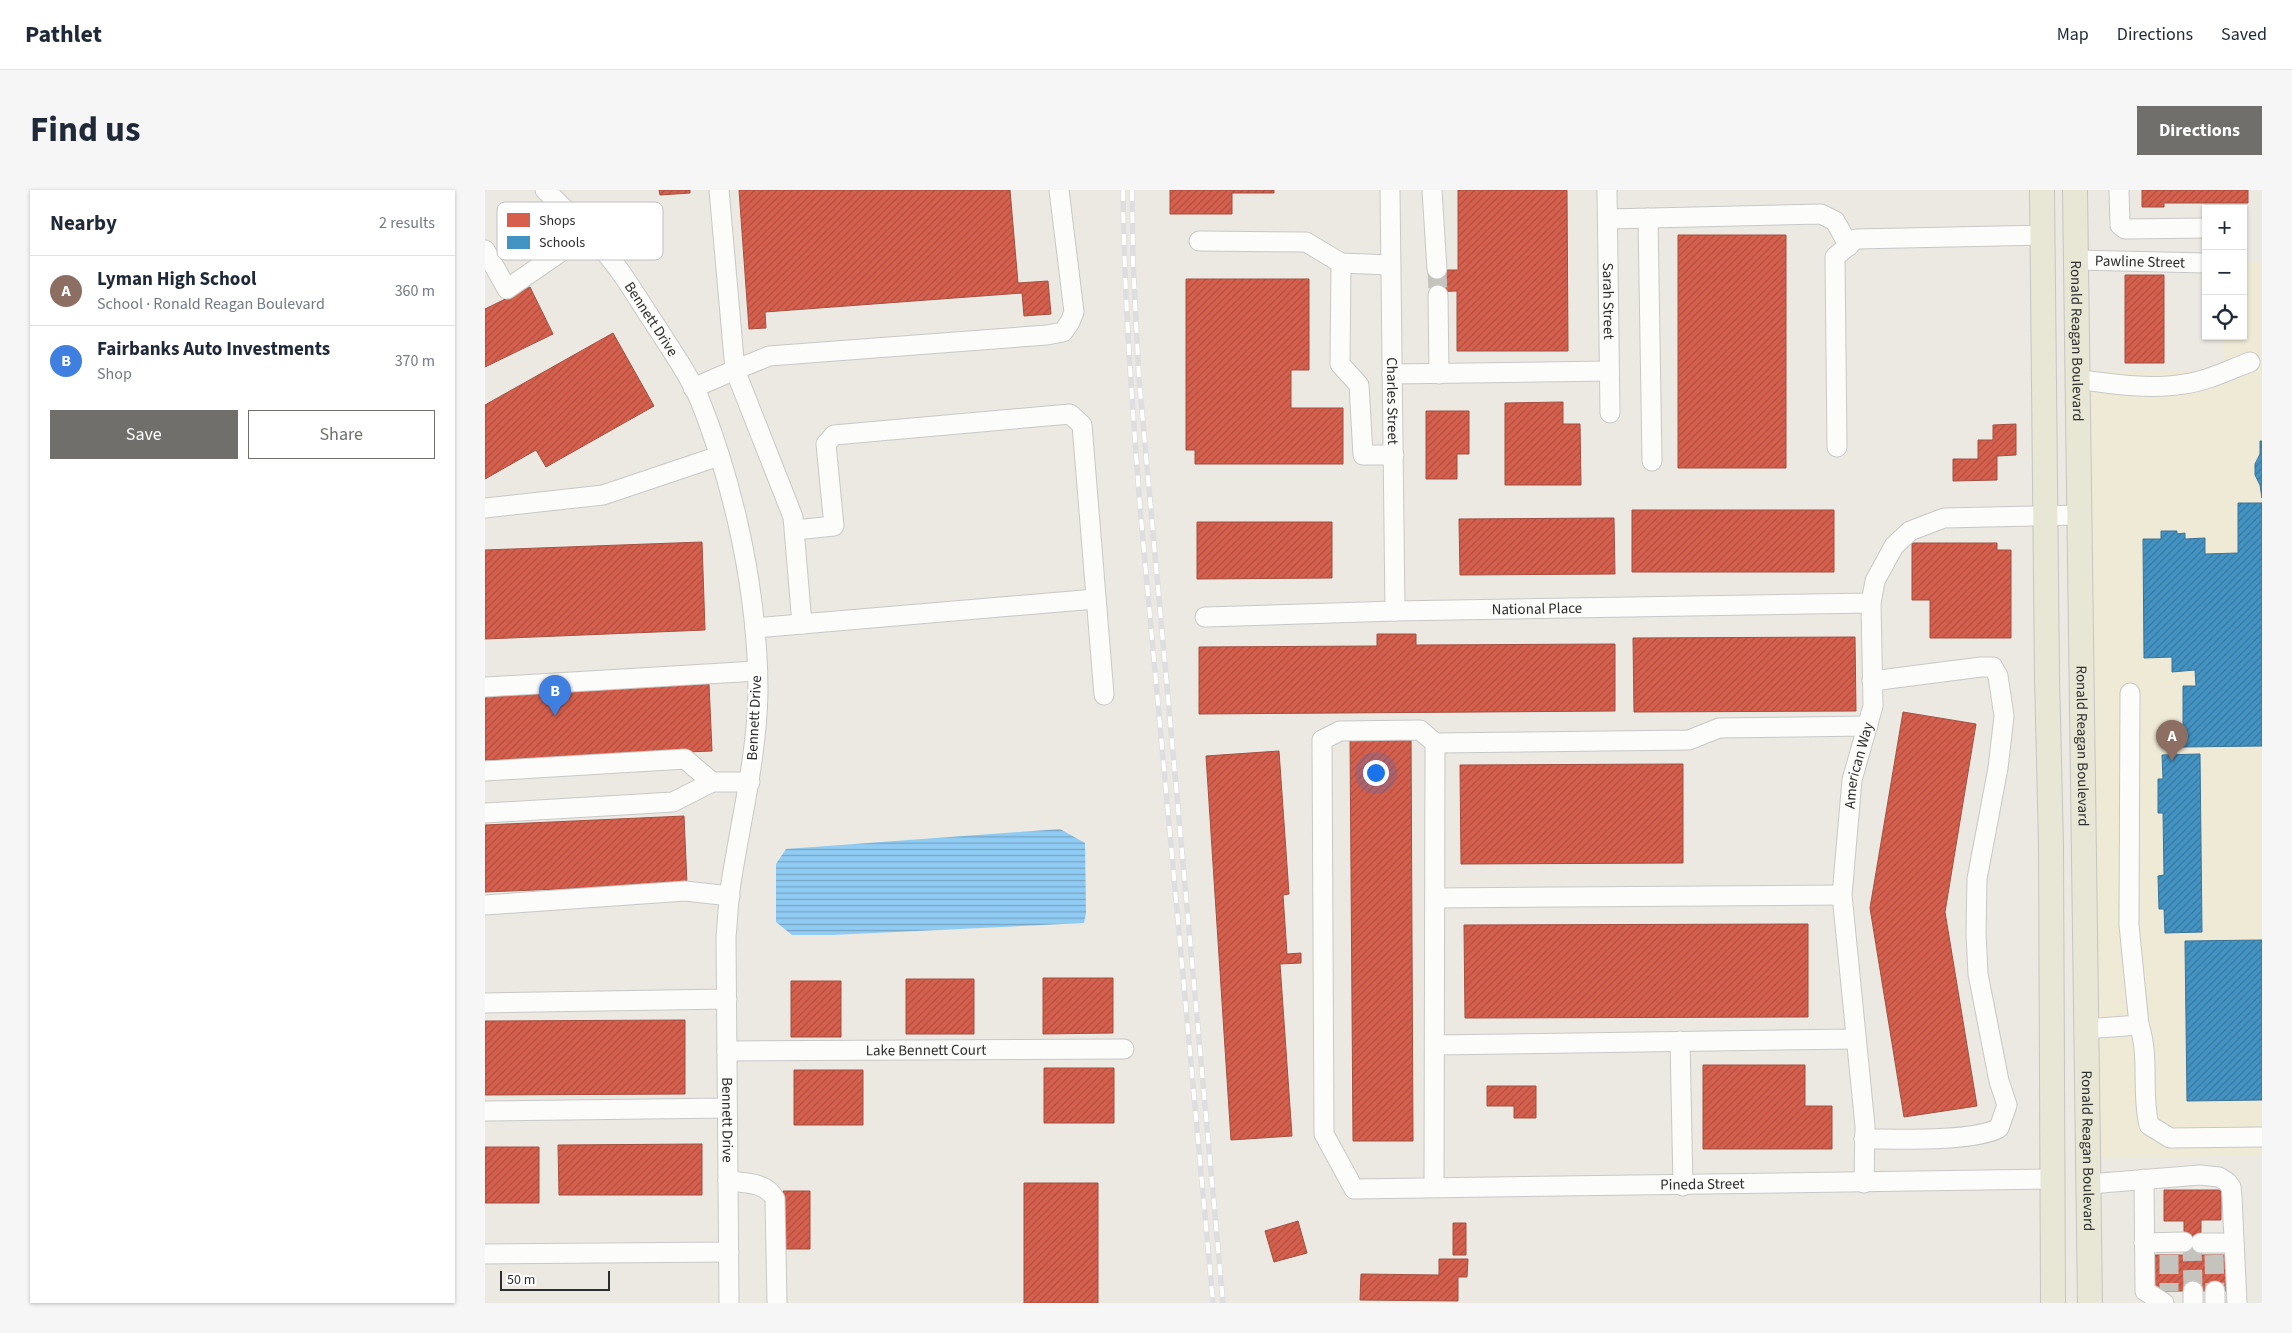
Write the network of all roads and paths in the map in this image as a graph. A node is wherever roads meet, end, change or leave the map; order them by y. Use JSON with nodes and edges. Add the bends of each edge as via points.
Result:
{"nodes":[{"id":1,"x":545,"y":190,"type":"edge"},
{"id":2,"x":719,"y":190,"type":"edge"},
{"id":3,"x":1059,"y":190,"type":"edge"},
{"id":4,"x":1390,"y":190,"type":"edge"},
{"id":5,"x":1432,"y":190,"type":"edge"},
{"id":6,"x":1607,"y":190,"type":"edge"},
{"id":7,"x":2042,"y":190,"type":"edge"},
{"id":8,"x":2075,"y":190,"type":"edge"},
{"id":9,"x":2119,"y":190,"type":"edge"},
{"id":10,"x":557,"y":202,"type":"edge"},
{"id":11,"x":1648,"y":218,"type":"junction"},
{"id":12,"x":1608,"y":219,"type":"junction"},
{"id":13,"x":2202,"y":228,"type":"edge"},
{"id":14,"x":2042,"y":236,"type":"junction"},
{"id":15,"x":1199,"y":241,"type":"dead end"},
{"id":16,"x":1849,"y":246,"type":"junction"},
{"id":17,"x":485,"y":250,"type":"edge"},
{"id":18,"x":548,"y":260,"type":"edge"},
{"id":19,"x":610,"y":260,"type":"edge"},
{"id":20,"x":2075,"y":260,"type":"junction"},
{"id":21,"x":1341,"y":263,"type":"junction"},
{"id":22,"x":2202,"y":263,"type":"edge"},
{"id":23,"x":1390,"y":265,"type":"junction"},
{"id":24,"x":1437,"y":269,"type":"tunnel mouth"},
{"id":25,"x":1438,"y":295,"type":"tunnel mouth"},
{"id":26,"x":2250,"y":362,"type":"dead end"},
{"id":27,"x":735,"y":370,"type":"junction"},
{"id":28,"x":1609,"y":371,"type":"junction"},
{"id":29,"x":1439,"y":374,"type":"junction"},
{"id":30,"x":1392,"y":380,"type":"junction"},
{"id":31,"x":2077,"y":380,"type":"junction"},
{"id":32,"x":1359,"y":385,"type":"junction"},
{"id":33,"x":693,"y":388,"type":"junction"},
{"id":34,"x":1610,"y":413,"type":"dead end"},
{"id":35,"x":1837,"y":447,"type":"dead end"},
{"id":36,"x":1394,"y":455,"type":"junction"},
{"id":37,"x":719,"y":456,"type":"junction"},
{"id":38,"x":1652,"y":461,"type":"dead end"},
{"id":39,"x":485,"y":508,"type":"edge"},
{"id":40,"x":2079,"y":515,"type":"junction"},
{"id":41,"x":2045,"y":516,"type":"junction"},
{"id":42,"x":795,"y":530,"type":"junction"},
{"id":43,"x":1095,"y":599,"type":"junction"},
{"id":44,"x":1871,"y":603,"type":"junction"},
{"id":45,"x":1395,"y":611,"type":"junction"},
{"id":46,"x":1205,"y":617,"type":"dead end"},
{"id":47,"x":802,"y":624,"type":"junction"},
{"id":48,"x":755,"y":628,"type":"junction"},
{"id":49,"x":757,"y":671,"type":"junction"},
{"id":50,"x":1872,"y":681,"type":"junction"},
{"id":51,"x":485,"y":687,"type":"edge"},
{"id":52,"x":2130,"y":693,"type":"dead end"},
{"id":53,"x":1104,"y":695,"type":"dead end"},
{"id":54,"x":1868,"y":726,"type":"junction"},
{"id":55,"x":1435,"y":743,"type":"junction"},
{"id":56,"x":485,"y":771,"type":"edge"},
{"id":57,"x":712,"y":782,"type":"junction"},
{"id":58,"x":750,"y":782,"type":"junction"},
{"id":59,"x":485,"y":813,"type":"edge"},
{"id":60,"x":1842,"y":895,"type":"junction"},
{"id":61,"x":730,"y":896,"type":"junction"},
{"id":62,"x":1435,"y":898,"type":"junction"},
{"id":63,"x":485,"y":905,"type":"edge"},
{"id":64,"x":727,"y":999,"type":"junction"},
{"id":65,"x":485,"y":1003,"type":"edge"},
{"id":66,"x":2139,"y":1025,"type":"junction"},
{"id":67,"x":2053,"y":1028,"type":"junction"},
{"id":68,"x":2086,"y":1029,"type":"junction"},
{"id":69,"x":1856,"y":1039,"type":"junction"},
{"id":70,"x":1681,"y":1041,"type":"junction"},
{"id":71,"x":1435,"y":1045,"type":"junction"},
{"id":72,"x":1124,"y":1049,"type":"dead end"},
{"id":73,"x":727,"y":1052,"type":"junction"},
{"id":74,"x":727,"y":1108,"type":"junction"},
{"id":75,"x":485,"y":1111,"type":"edge"},
{"id":76,"x":2262,"y":1137,"type":"edge"},
{"id":77,"x":1864,"y":1139,"type":"junction"},
{"id":78,"x":2052,"y":1179,"type":"junction"},
{"id":79,"x":2144,"y":1179,"type":"junction"},
{"id":80,"x":728,"y":1181,"type":"junction"},
{"id":81,"x":1864,"y":1183,"type":"junction"},
{"id":82,"x":2089,"y":1184,"type":"junction"},
{"id":83,"x":1683,"y":1186,"type":"junction"},
{"id":84,"x":1434,"y":1188,"type":"junction"},
{"id":85,"x":2144,"y":1243,"type":"junction"},
{"id":86,"x":2234,"y":1243,"type":"junction"},
{"id":87,"x":729,"y":1252,"type":"junction"},
{"id":88,"x":485,"y":1254,"type":"edge"},
{"id":89,"x":2167,"y":1299,"type":"edge"},
{"id":90,"x":729,"y":1303,"type":"edge"},
{"id":91,"x":777,"y":1303,"type":"edge"},
{"id":92,"x":2053,"y":1303,"type":"edge"},
{"id":93,"x":2090,"y":1303,"type":"edge"},
{"id":94,"x":2237,"y":1303,"type":"edge"}],
"edges":[{"from":1,"to":10,"type":"street","name":"Bennett Drive"},
{"from":2,"to":27,"type":"street"},
{"from":3,"to":27,"type":"street","via":[[1074,312],[1063,332],[769,356]]},
{"from":4,"to":23,"type":"street","name":"Charles Street"},
{"from":5,"to":24,"type":"street"},
{"from":6,"to":12,"type":"street","name":"Sarah Street"},
{"from":7,"to":14,"type":"main road"},
{"from":8,"to":20,"type":"main road","name":"Ronald Reagan Boulevard"},
{"from":9,"to":13,"type":"street","via":[[2120,226],[2125,229]]},
{"from":11,"to":12,"type":"street"},
{"from":11,"to":16,"type":"street","via":[[1821,214],[1835,221]]},
{"from":11,"to":38,"type":"street"},
{"from":12,"to":28,"type":"street","name":"Sarah Street"},
{"from":14,"to":16,"type":"street","via":[[1856,239]]},
{"from":14,"to":41,"type":"main road"},
{"from":15,"to":21,"type":"street","via":[[1307,242]]},
{"from":16,"to":35,"type":"street","via":[[1835,256]]},
{"from":17,"to":18,"type":"street","via":[[507,288]]},
{"from":19,"to":33,"type":"street","name":"Bennett Drive","via":[[678,360]]},
{"from":20,"to":22,"type":"street","name":"Pawline Street"},
{"from":20,"to":31,"type":"main road","name":"Ronald Reagan Boulevard"},
{"from":21,"to":23,"type":"street"},
{"from":21,"to":32,"type":"street","via":[[1340,364]]},
{"from":23,"to":30,"type":"street","name":"Charles Street"},
{"from":25,"to":29,"type":"street"},
{"from":26,"to":31,"type":"street","via":[[2185,384],[2127,385]]},
{"from":27,"to":33,"type":"street"},
{"from":27,"to":42,"type":"street","via":[[793,517]]},
{"from":28,"to":29,"type":"street"},
{"from":28,"to":34,"type":"street","name":"Sarah Street"},
{"from":29,"to":30,"type":"street"},
{"from":30,"to":32,"type":"street"},
{"from":30,"to":36,"type":"street","name":"Charles Street"},
{"from":31,"to":40,"type":"main road","name":"Ronald Reagan Boulevard"},
{"from":32,"to":36,"type":"street","via":[[1363,455]]},
{"from":33,"to":37,"type":"street","name":"Bennett Drive"},
{"from":36,"to":45,"type":"street","name":"Charles Street"},
{"from":37,"to":39,"type":"street","via":[[603,495]]},
{"from":37,"to":48,"type":"street","name":"Bennett Drive","via":[[737,520]]},
{"from":40,"to":41,"type":"street","name":"American Way"},
{"from":40,"to":68,"type":"main road","name":"Ronald Reagan Boulevard"},
{"from":41,"to":44,"type":"street","name":"American Way","via":[[1944,518],[1910,531],[1894,546],[1875,581]]},
{"from":41,"to":67,"type":"main road"},
{"from":42,"to":43,"type":"street","via":[[834,526],[826,444],[833,435],[1069,414],[1083,425]]},
{"from":42,"to":47,"type":"street"},
{"from":43,"to":47,"type":"street"},
{"from":43,"to":53,"type":"street"},
{"from":44,"to":45,"type":"street","name":"National Place"},
{"from":44,"to":50,"type":"street","name":"American Way"},
{"from":45,"to":46,"type":"street","name":"National Place"},
{"from":47,"to":48,"type":"street"},
{"from":48,"to":49,"type":"street","name":"Bennett Drive"},
{"from":49,"to":51,"type":"street"},
{"from":49,"to":58,"type":"street","name":"Bennett Drive"},
{"from":50,"to":54,"type":"street","name":"American Way","via":[[1873,706]]},
{"from":50,"to":77,"type":"street","via":[[1981,667],[1993,667],[1998,676],[2004,716],[1998,768],[1977,879],[1976,933],[1978,974],[1999,1081],[2007,1105],[1999,1128],[1990,1133]]},
{"from":52,"to":66,"type":"street","via":[[2129,925]]},
{"from":54,"to":55,"type":"street","via":[[1719,728],[1689,740]]},
{"from":54,"to":60,"type":"street","name":"American Way","via":[[1852,780]]},
{"from":55,"to":62,"type":"street"},
{"from":55,"to":84,"type":"street","name":"Pineda Street","via":[[1420,730],[1340,731],[1322,740],[1324,1134],[1354,1189]]},
{"from":56,"to":57,"type":"street","via":[[685,759]]},
{"from":57,"to":58,"type":"street"},
{"from":57,"to":59,"type":"street","via":[[673,802]]},
{"from":58,"to":61,"type":"street","name":"Bennett Drive"},
{"from":60,"to":62,"type":"street"},
{"from":60,"to":69,"type":"street","name":"American Way"},
{"from":61,"to":63,"type":"street","via":[[685,891]]},
{"from":61,"to":64,"type":"street","name":"Bennett Drive","via":[[726,937]]},
{"from":62,"to":71,"type":"street"},
{"from":64,"to":65,"type":"street"},
{"from":64,"to":73,"type":"street","name":"Bennett Drive"},
{"from":66,"to":68,"type":"street"},
{"from":66,"to":76,"type":"street","via":[[2144,1040],[2149,1125],[2170,1138]]},
{"from":67,"to":68,"type":"main road"},
{"from":67,"to":78,"type":"main road"},
{"from":68,"to":82,"type":"main road","name":"Ronald Reagan Boulevard"},
{"from":69,"to":70,"type":"street"},
{"from":69,"to":77,"type":"street","name":"American Way"},
{"from":70,"to":71,"type":"street"},
{"from":70,"to":83,"type":"street"},
{"from":71,"to":84,"type":"street"},
{"from":72,"to":73,"type":"street","name":"Lake Bennett Court"},
{"from":73,"to":74,"type":"street","name":"Bennett Drive"},
{"from":74,"to":75,"type":"street"},
{"from":74,"to":80,"type":"street","name":"Bennett Drive"},
{"from":77,"to":81,"type":"street","name":"American Way"},
{"from":78,"to":81,"type":"street","name":"Pineda Street"},
{"from":78,"to":92,"type":"main road"},
{"from":79,"to":82,"type":"street"},
{"from":79,"to":85,"type":"street"},
{"from":79,"to":86,"type":"street","via":[[2200,1175],[2219,1177],[2227,1182],[2231,1187]]},
{"from":80,"to":87,"type":"street","name":"Bennett Drive"},
{"from":80,"to":91,"type":"street","via":[[765,1187],[775,1199]]},
{"from":81,"to":83,"type":"street","name":"Pineda Street"},
{"from":82,"to":93,"type":"main road","name":"Ronald Reagan Boulevard"},
{"from":83,"to":84,"type":"street","name":"Pineda Street"},
{"from":85,"to":86,"type":"street","via":[[2192,1247]]},
{"from":85,"to":89,"type":"street","via":[[2145,1291]]},
{"from":86,"to":94,"type":"street"},
{"from":87,"to":88,"type":"street"},
{"from":87,"to":90,"type":"street","name":"Bennett Drive"}]}
